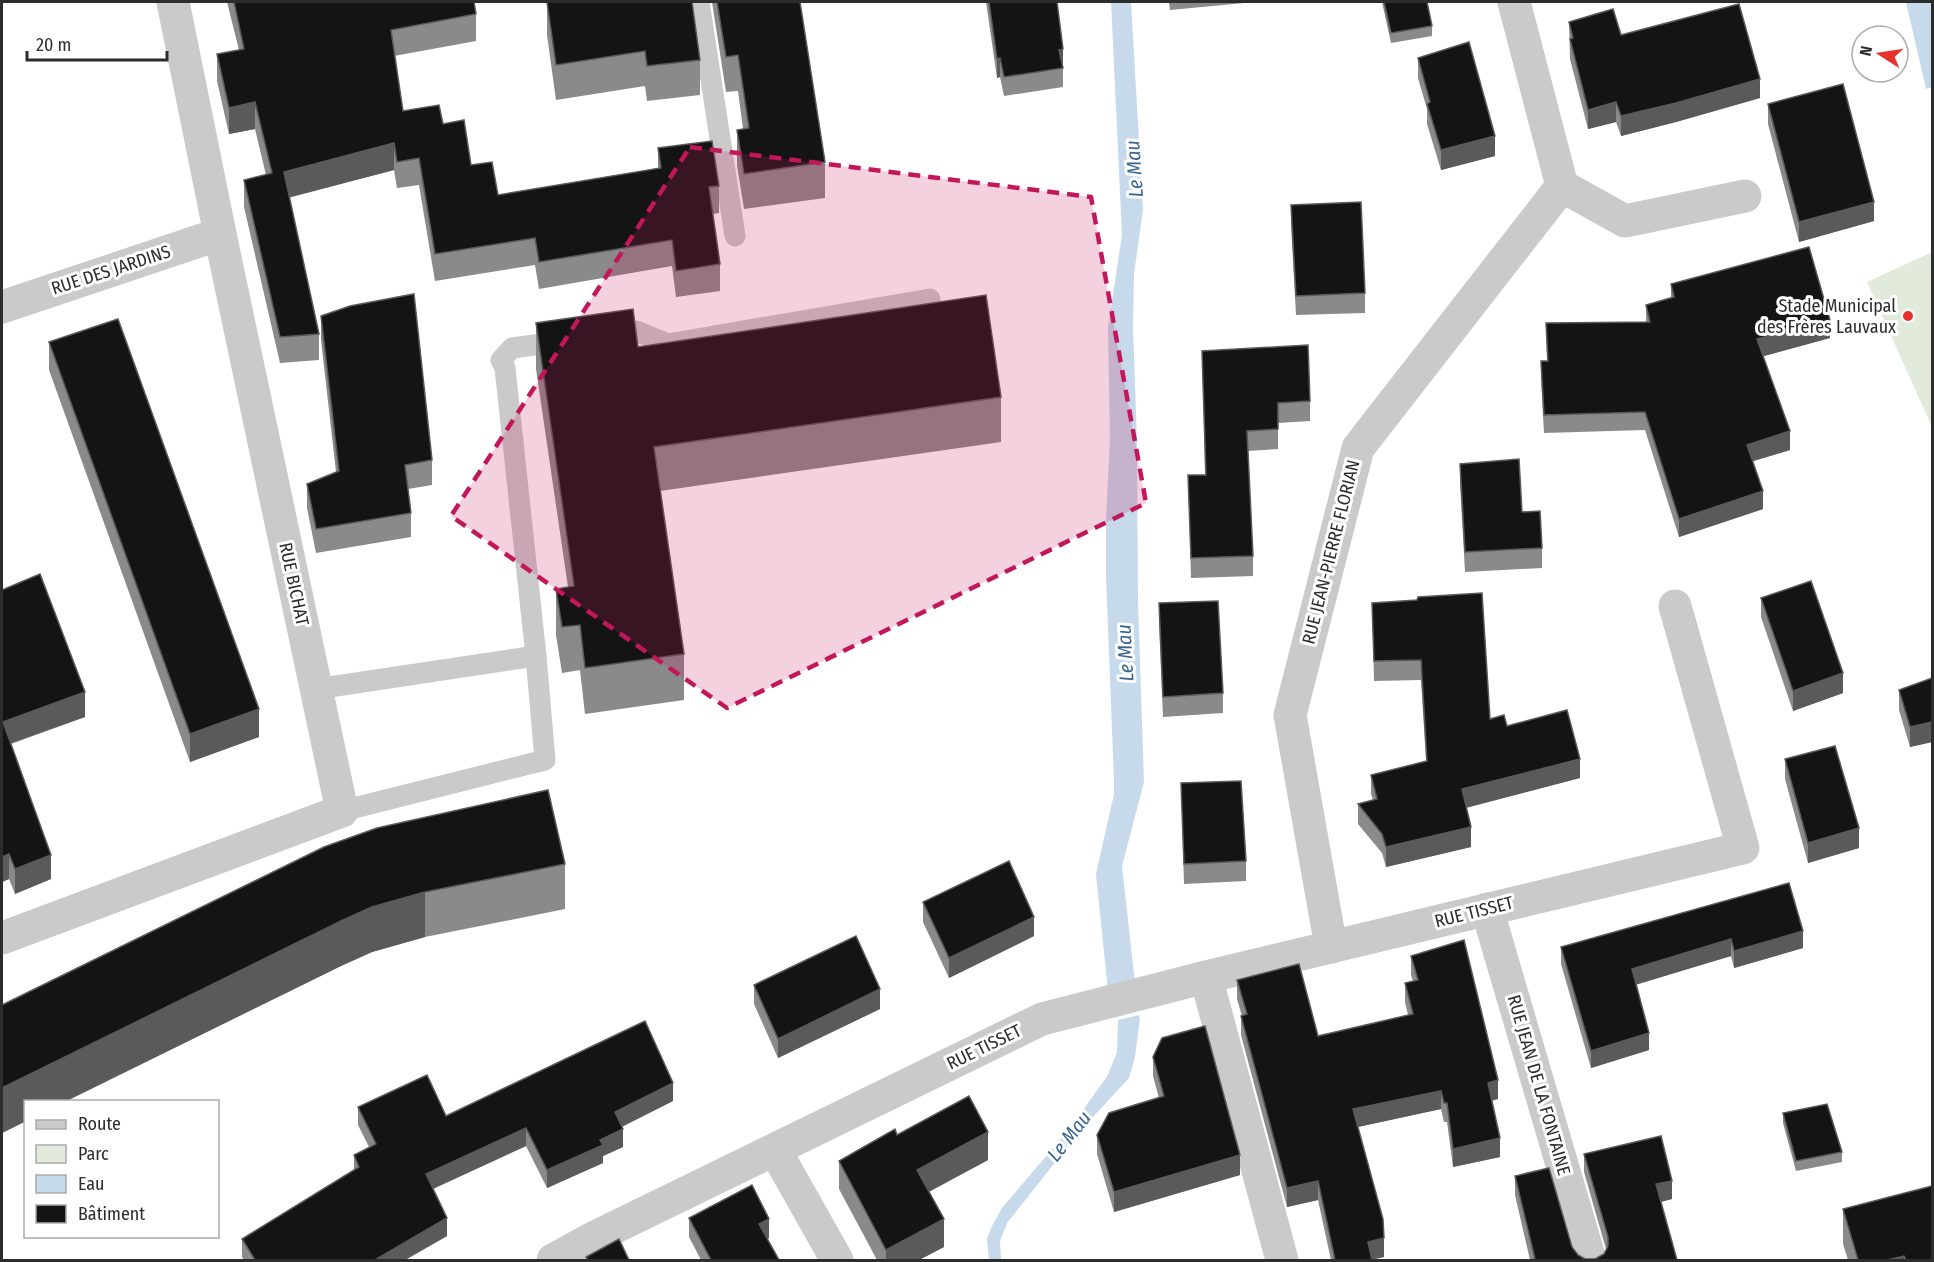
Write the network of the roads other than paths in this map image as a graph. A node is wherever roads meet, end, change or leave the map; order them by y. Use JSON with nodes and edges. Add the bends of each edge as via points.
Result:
{"nodes":[{"id":1,"x":173,"y":2,"type":"edge"},
{"id":2,"x":699,"y":2,"type":"edge"},
{"id":3,"x":1514,"y":2,"type":"edge"},
{"id":4,"x":1562,"y":186,"type":"junction"},
{"id":5,"x":1745,"y":196,"type":"dead end"},
{"id":6,"x":219,"y":234,"type":"junction"},
{"id":7,"x":735,"y":236,"type":"dead end"},
{"id":8,"x":930,"y":299,"type":"dead end"},
{"id":9,"x":2,"y":306,"type":"edge"},
{"id":10,"x":1675,"y":606,"type":"dead end"},
{"id":11,"x":536,"y":656,"type":"junction"},
{"id":12,"x":316,"y":689,"type":"junction"},
{"id":13,"x":342,"y":811,"type":"junction"},
{"id":14,"x":1487,"y":909,"type":"junction"},
{"id":15,"x":2,"y":938,"type":"edge"},
{"id":16,"x":1331,"y":947,"type":"junction"},
{"id":17,"x":1206,"y":977,"type":"junction"},
{"id":18,"x":775,"y":1150,"type":"junction"},
{"id":19,"x":553,"y":1260,"type":"edge"},
{"id":20,"x":837,"y":1260,"type":"edge"},
{"id":21,"x":1282,"y":1260,"type":"edge"},
{"id":22,"x":1590,"y":1260,"type":"edge"}],
"edges":[{"from":1,"to":6,"type":"street","name":"RUE BICHAT"},
{"from":2,"to":7,"type":"lane"},
{"from":3,"to":4,"type":"street"},
{"from":4,"to":5,"type":"street","via":[[1625,221]]},
{"from":4,"to":16,"type":"street","name":"RUE JEAN-PIERRE FLORIAN","via":[[1358,448],[1290,716]]},
{"from":6,"to":9,"type":"street","name":"RUE DES JARDINS"},
{"from":6,"to":12,"type":"street","name":"RUE BICHAT"},
{"from":8,"to":11,"type":"lane","via":[[668,344],[636,331],[512,348],[501,360],[505,368]]},
{"from":10,"to":14,"type":"street","name":"RUE TISSET","via":[[1743,848]]},
{"from":11,"to":12,"type":"lane"},
{"from":11,"to":13,"type":"lane","via":[[544,760]]},
{"from":12,"to":13,"type":"street","name":"RUE BICHAT"},
{"from":13,"to":15,"type":"street"},
{"from":14,"to":16,"type":"street","name":"RUE TISSET"},
{"from":14,"to":22,"type":"street","name":"RUE JEAN DE LA FONTAINE"},
{"from":16,"to":17,"type":"street","name":"RUE TISSET"},
{"from":17,"to":18,"type":"street","name":"RUE TISSET","via":[[1042,1019]]},
{"from":17,"to":21,"type":"street"},
{"from":18,"to":19,"type":"street","name":"RUE TISSET"},
{"from":18,"to":20,"type":"street"}]}
